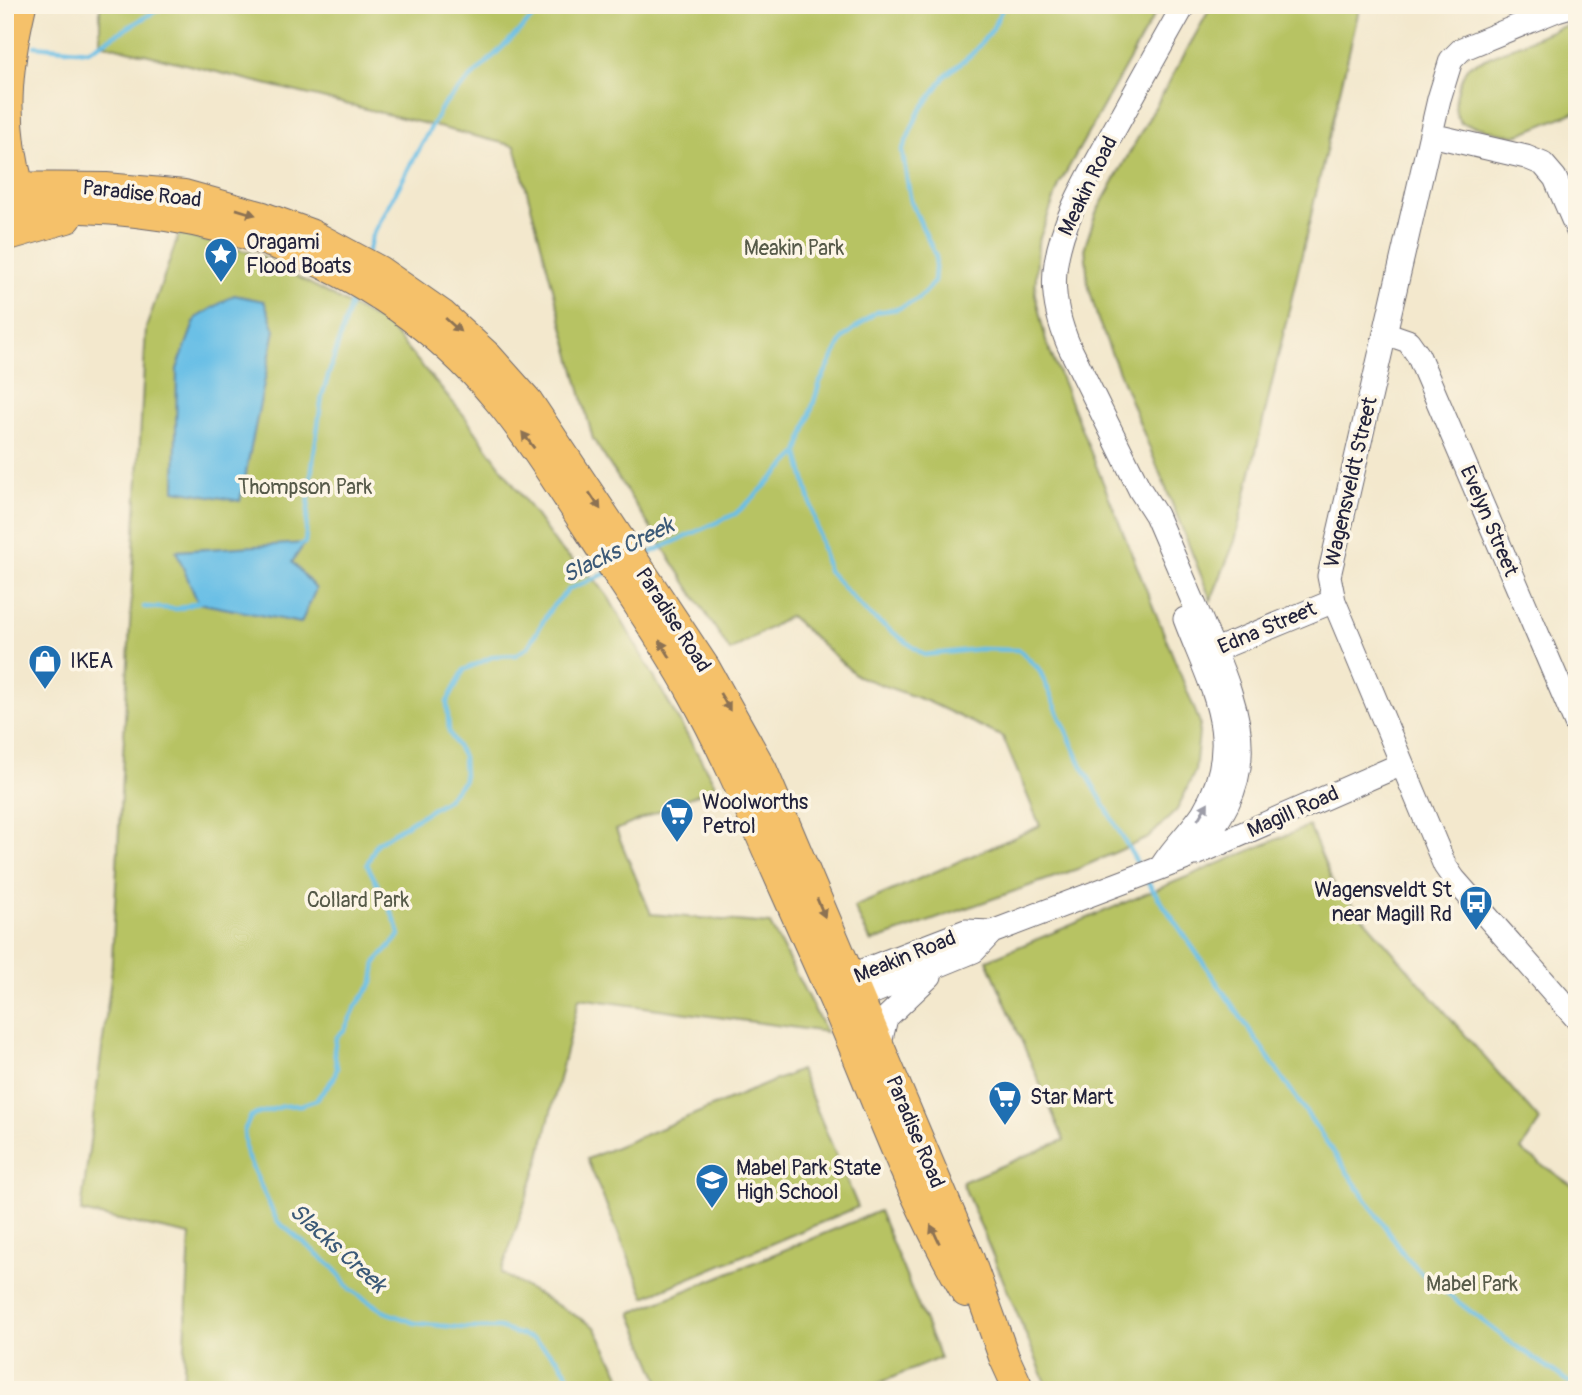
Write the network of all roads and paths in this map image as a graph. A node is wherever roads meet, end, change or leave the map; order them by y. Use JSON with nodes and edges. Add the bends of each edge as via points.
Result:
{"nodes":[{"id":1,"x":21,"y":5,"type":"edge"},
{"id":2,"x":1184,"y":5,"type":"edge"},
{"id":3,"x":1574,"y":5,"type":"edge"},
{"id":4,"x":1431,"y":135,"type":"junction"},
{"id":5,"x":10,"y":195,"type":"edge"},
{"id":6,"x":108,"y":209,"type":"junction"},
{"id":7,"x":1577,"y":229,"type":"edge"},
{"id":8,"x":5,"y":236,"type":"edge"},
{"id":9,"x":306,"y":244,"type":"junction"},
{"id":10,"x":1385,"y":332,"type":"junction"},
{"id":11,"x":1334,"y":601,"type":"junction"},
{"id":12,"x":1207,"y":653,"type":"junction"},
{"id":13,"x":1577,"y":726,"type":"edge"},
{"id":14,"x":1402,"y":764,"type":"junction"},
{"id":15,"x":1173,"y":862,"type":"junction"},
{"id":16,"x":992,"y":932,"type":"junction"},
{"id":17,"x":946,"y":962,"type":"junction"},
{"id":18,"x":847,"y":990,"type":"junction"},
{"id":19,"x":1577,"y":1019,"type":"edge"},
{"id":20,"x":879,"y":1047,"type":"junction"},
{"id":21,"x":1004,"y":1357,"type":"junction"},
{"id":22,"x":1019,"y":1390,"type":"edge"}],
"edges":[{"from":1,"to":5,"type":"main road","via":[[7,82]]},
{"from":2,"to":12,"type":"street","name":"Meakin Road","via":[[1064,229],[1055,266],[1056,299],[1062,328],[1156,516]]},
{"from":3,"to":4,"type":"street","name":"Wagensveldt Street","via":[[1462,49],[1447,68]]},
{"from":4,"to":7,"type":"street","via":[[1543,164],[1555,178]]},
{"from":4,"to":10,"type":"street","name":"Wagensveldt Street"},
{"from":5,"to":6,"type":"main road","name":"Paradise Road"},
{"from":5,"to":9,"type":"main road","name":"Paradise Road","one_way":true,"via":[[106,188],[184,195],[251,213]]},
{"from":6,"to":8,"type":"main road"},
{"from":6,"to":9,"type":"main road","name":"Paradise Road","via":[[196,220]]},
{"from":9,"to":18,"type":"main road","name":"Paradise Road","via":[[442,315],[528,402],[639,587]]},
{"from":10,"to":11,"type":"street","name":"Wagensveldt Street","via":[[1330,567]]},
{"from":10,"to":13,"type":"street","name":"Evelyn Street","via":[[1408,341],[1418,355]]},
{"from":11,"to":12,"type":"street","name":"Edna Street"},
{"from":11,"to":14,"type":"street","name":"Wagensveldt Street"},
{"from":12,"to":15,"type":"street","name":"Meakin Road","via":[[1238,717],[1240,755],[1233,790],[1217,823],[1207,837]]},
{"from":14,"to":15,"type":"street","name":"Magill Road"},
{"from":14,"to":19,"type":"street","name":"Wagensveldt Street","via":[[1445,866]]},
{"from":15,"to":16,"type":"street","name":"Meakin Road"},
{"from":16,"to":17,"type":"street","name":"Meakin Road","via":[[974,951]]},
{"from":16,"to":18,"type":"street","name":"Meakin Road","via":[[966,932]]},
{"from":17,"to":18,"type":"street","name":"Meakin Road"},
{"from":17,"to":20,"type":"street","via":[[886,1018]]},
{"from":18,"to":20,"type":"main road","name":"Paradise Road"},
{"from":21,"to":18,"type":"main road","name":"Paradise Road","one_way":true,"via":[[945,1256],[915,1191]]},
{"from":20,"to":21,"type":"main road","name":"Paradise Road","via":[[969,1259]]},
{"from":21,"to":22,"type":"main road","name":"Paradise Road"}]}
